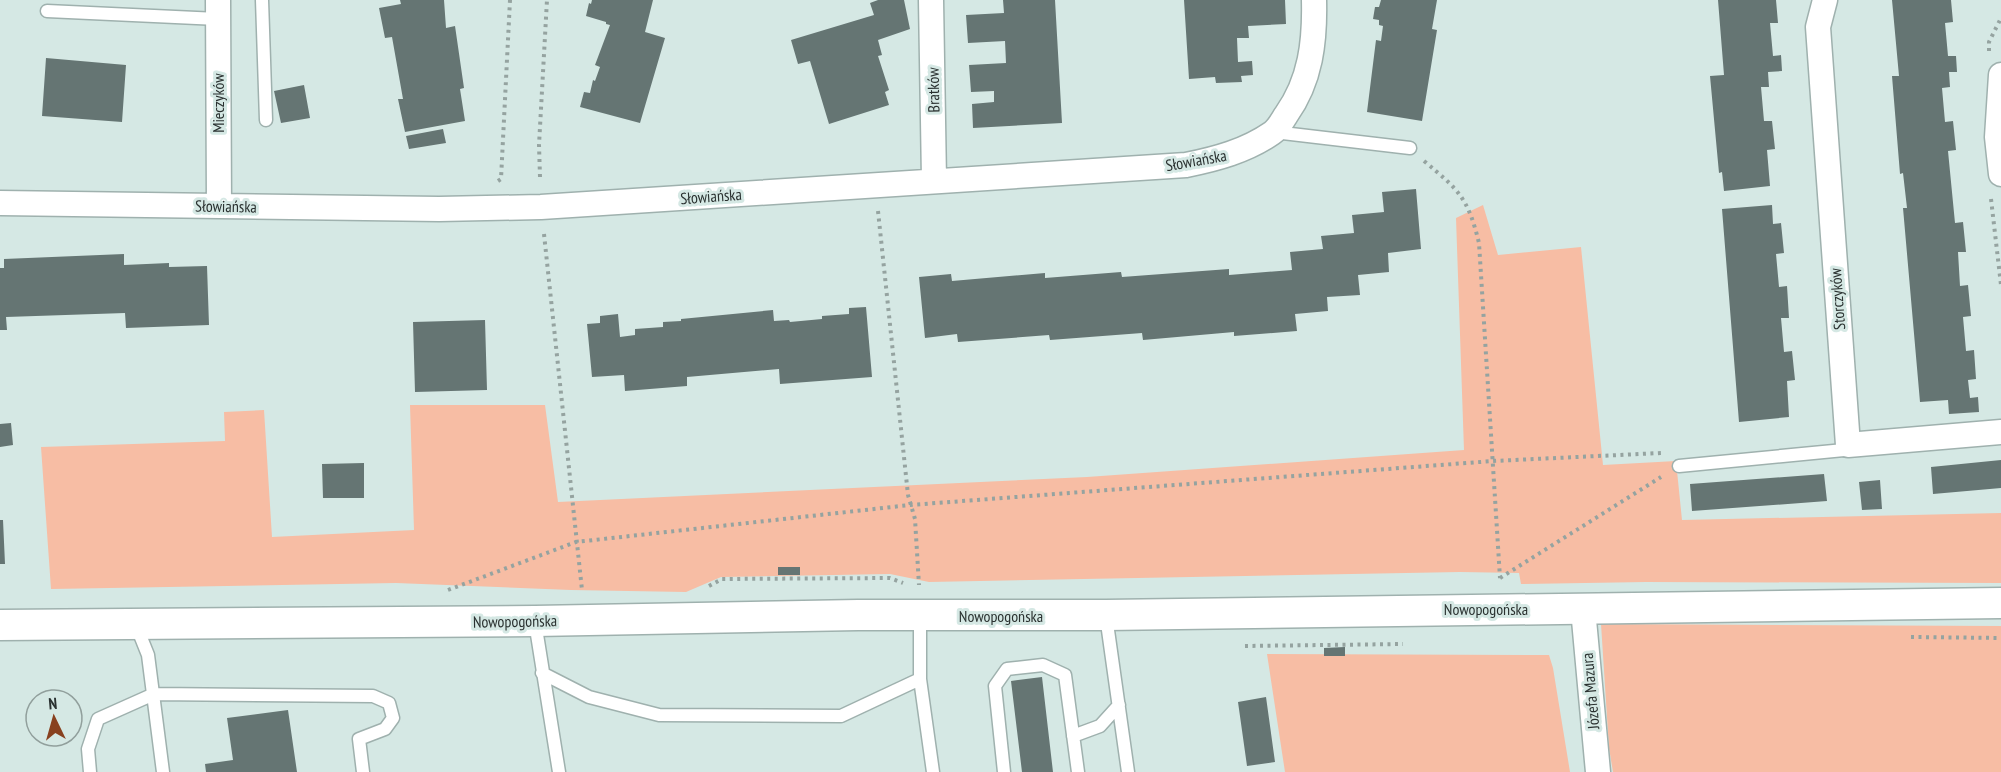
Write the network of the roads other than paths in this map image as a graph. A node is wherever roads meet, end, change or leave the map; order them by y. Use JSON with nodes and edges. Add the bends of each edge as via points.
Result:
{"nodes":[{"id":1,"x":262,"y":0,"type":"edge"},
{"id":2,"x":932,"y":0,"type":"edge"},
{"id":3,"x":1314,"y":0,"type":"edge"},
{"id":4,"x":1826,"y":0,"type":"edge"},
{"id":5,"x":218,"y":10,"type":"edge"},
{"id":6,"x":47,"y":11,"type":"dead end"},
{"id":7,"x":2001,"y":75,"type":"edge"},
{"id":8,"x":266,"y":120,"type":"dead end"},
{"id":9,"x":1274,"y":132,"type":"junction"},
{"id":10,"x":1410,"y":148,"type":"road end"},
{"id":11,"x":2001,"y":174,"type":"edge"},
{"id":12,"x":934,"y":180,"type":"junction"},
{"id":13,"x":0,"y":203,"type":"edge"},
{"id":14,"x":219,"y":206,"type":"junction"},
{"id":15,"x":2001,"y":432,"type":"edge"},
{"id":16,"x":1848,"y":445,"type":"junction"},
{"id":17,"x":1679,"y":466,"type":"road end"},
{"id":18,"x":2001,"y":603,"type":"edge"},
{"id":19,"x":1583,"y":609,"type":"junction"},
{"id":20,"x":1106,"y":615,"type":"junction"},
{"id":21,"x":920,"y":616,"type":"junction"},
{"id":22,"x":535,"y":621,"type":"junction"},
{"id":23,"x":135,"y":624,"type":"junction"},
{"id":24,"x":0,"y":625,"type":"edge"},
{"id":25,"x":542,"y":673,"type":"junction"},
{"id":26,"x":920,"y":680,"type":"junction"},
{"id":27,"x":154,"y":694,"type":"junction"},
{"id":28,"x":1119,"y":705,"type":"junction"},
{"id":29,"x":1073,"y":736,"type":"junction"},
{"id":30,"x":90,"y":772,"type":"edge"},
{"id":31,"x":163,"y":772,"type":"edge"},
{"id":32,"x":363,"y":772,"type":"edge"},
{"id":33,"x":559,"y":772,"type":"edge"},
{"id":34,"x":933,"y":772,"type":"edge"},
{"id":35,"x":1004,"y":772,"type":"edge"},
{"id":36,"x":1078,"y":772,"type":"edge"},
{"id":37,"x":1128,"y":772,"type":"edge"},
{"id":38,"x":1598,"y":772,"type":"edge"}],
"edges":[{"from":1,"to":8,"type":"lane"},
{"from":2,"to":12,"type":"street","name":"Bratków"},
{"from":3,"to":9,"type":"street","name":"Słowiańska","via":[[1307,75]]},
{"from":4,"to":16,"type":"street","name":"Storczyków","via":[[1818,27]]},
{"from":5,"to":6,"type":"lane"},
{"from":5,"to":14,"type":"street","name":"Mieczyków"},
{"from":7,"to":11,"type":"street","via":[[1997,137]]},
{"from":9,"to":10,"type":"lane"},
{"from":9,"to":12,"type":"street","name":"Słowiańska","via":[[1221,158],[1186,165]]},
{"from":12,"to":14,"type":"street","name":"Słowiańska","via":[[541,207],[438,210]]},
{"from":13,"to":14,"type":"street","name":"Słowiańska"},
{"from":15,"to":16,"type":"street"},
{"from":16,"to":17,"type":"lane","via":[[1844,450]]},
{"from":18,"to":19,"type":"street","name":"Nowopogońska"},
{"from":19,"to":20,"type":"street","name":"Nowopogońska"},
{"from":19,"to":38,"type":"street","name":"Józefa Mazura"},
{"from":20,"to":21,"type":"street","name":"Nowopogońska"},
{"from":20,"to":28,"type":"lane"},
{"from":21,"to":22,"type":"street","name":"Nowopogońska"},
{"from":21,"to":26,"type":"lane"},
{"from":22,"to":23,"type":"street","name":"Nowopogońska"},
{"from":22,"to":25,"type":"lane"},
{"from":23,"to":24,"type":"street","name":"Nowopogońska"},
{"from":23,"to":27,"type":"lane","via":[[148,655]]},
{"from":25,"to":26,"type":"lane","via":[[589,697],[659,715],[842,716]]},
{"from":25,"to":33,"type":"lane"},
{"from":26,"to":34,"type":"lane"},
{"from":27,"to":30,"type":"lane","via":[[98,719],[88,749]]},
{"from":27,"to":31,"type":"lane"},
{"from":27,"to":32,"type":"lane","via":[[373,696],[389,703],[393,718],[385,729],[359,739]]},
{"from":28,"to":29,"type":"lane","via":[[1100,726]]},
{"from":28,"to":37,"type":"lane"},
{"from":29,"to":35,"type":"lane","via":[[1065,675],[1043,665],[1007,669],[995,686]]},
{"from":29,"to":36,"type":"lane"}]}
